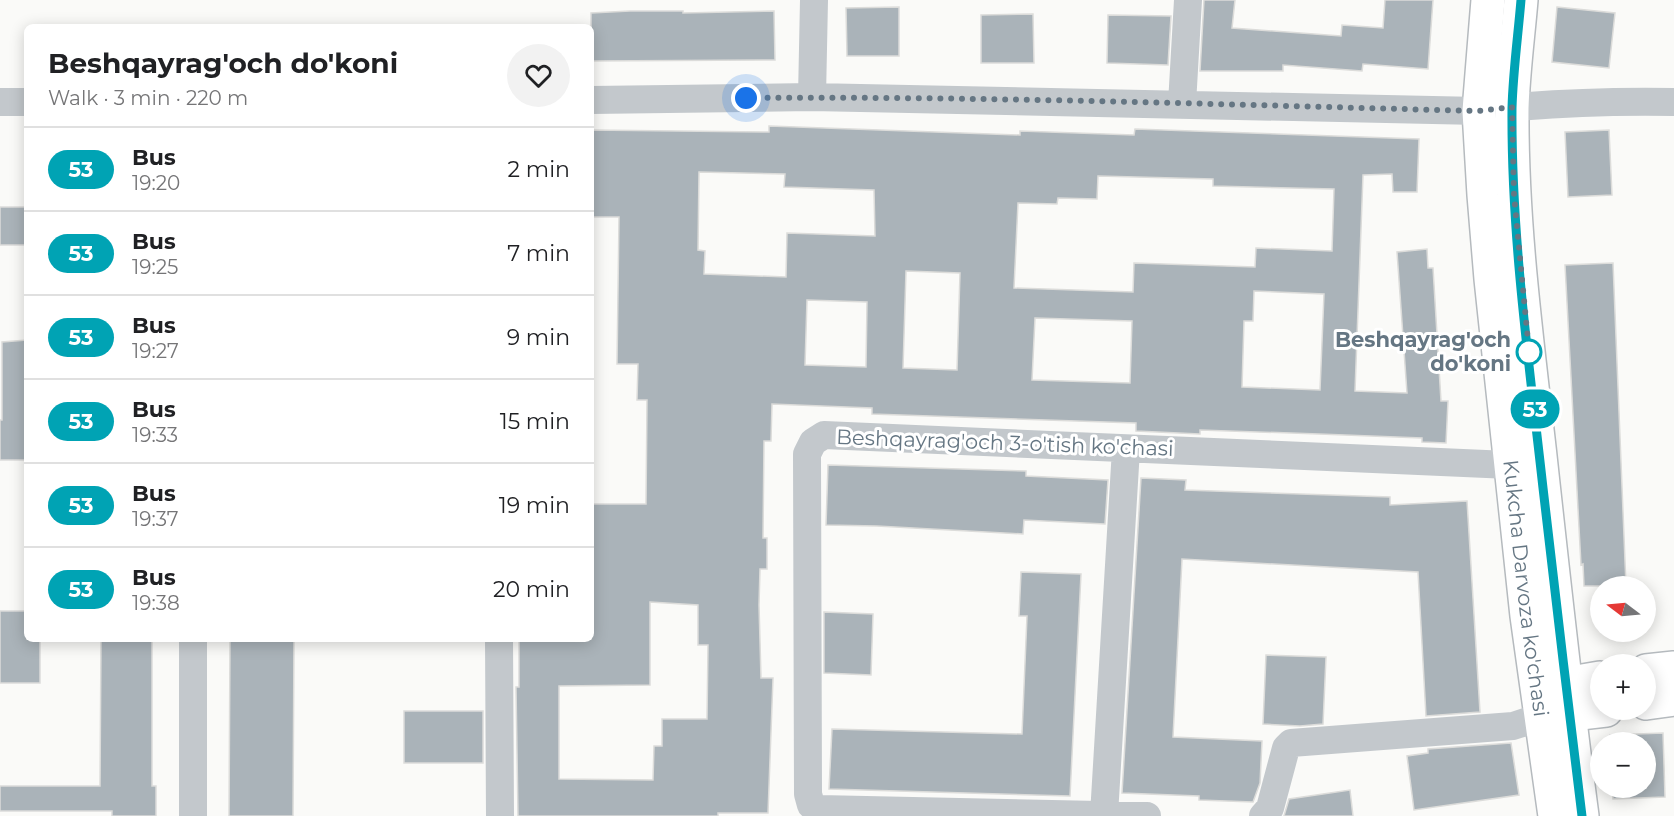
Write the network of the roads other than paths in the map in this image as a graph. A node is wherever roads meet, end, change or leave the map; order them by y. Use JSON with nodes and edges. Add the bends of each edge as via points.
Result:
{"nodes":[{"id":1,"x":814,"y":0,"type":"edge"},
{"id":2,"x":1188,"y":0,"type":"edge"},
{"id":3,"x":1488,"y":0,"type":"edge"},
{"id":4,"x":1521,"y":0,"type":"edge"},
{"id":5,"x":812,"y":97,"type":"junction"},
{"id":6,"x":594,"y":100,"type":"edge"},
{"id":7,"x":0,"y":102,"type":"edge"},
{"id":8,"x":24,"y":102,"type":"edge"},
{"id":9,"x":1674,"y":102,"type":"edge"},
{"id":10,"x":1182,"y":104,"type":"junction"},
{"id":11,"x":1512,"y":107,"type":"junction"},
{"id":12,"x":1479,"y":111,"type":"junction"},
{"id":13,"x":1126,"y":449,"type":"junction"},
{"id":14,"x":1526,"y":465,"type":"junction"},
{"id":15,"x":193,"y":642,"type":"edge"},
{"id":16,"x":499,"y":642,"type":"edge"},
{"id":17,"x":1674,"y":668,"type":"edge"},
{"id":18,"x":1656,"y":670,"type":"edge"},
{"id":19,"x":1590,"y":684,"type":"edge"},
{"id":20,"x":1674,"y":699,"type":"edge"},
{"id":21,"x":1656,"y":702,"type":"edge"},
{"id":22,"x":1558,"y":705,"type":"junction"},
{"id":23,"x":1590,"y":708,"type":"edge"},
{"id":24,"x":1104,"y":815,"type":"edge"},
{"id":25,"x":193,"y":816,"type":"edge"},
{"id":26,"x":500,"y":816,"type":"edge"},
{"id":27,"x":1147,"y":816,"type":"edge"},
{"id":28,"x":1263,"y":816,"type":"edge"},
{"id":29,"x":1555,"y":816,"type":"edge"},
{"id":30,"x":1582,"y":816,"type":"edge"}],
"edges":[{"from":1,"to":5,"type":"street"},
{"from":2,"to":10,"type":"street"},
{"from":3,"to":12,"type":"main road","name":"Kukcha Darvoza ko'chasi"},
{"from":4,"to":11,"type":"main road","name":"Kukcha Darvoza ko'chasi"},
{"from":5,"to":6,"type":"street"},
{"from":5,"to":10,"type":"street"},
{"from":7,"to":8,"type":"street"},
{"from":9,"to":11,"type":"street"},
{"from":10,"to":12,"type":"street"},
{"from":11,"to":12,"type":"street"},
{"from":11,"to":14,"type":"main road","name":"Kukcha Darvoza ko'chasi"},
{"from":12,"to":14,"type":"main road","name":"Kukcha Darvoza ko'chasi","via":[[1491,279]]},
{"from":13,"to":14,"type":"street","name":"Beshqayrag'och 3-o'tish ko'chasi"},
{"from":13,"to":24,"type":"street"},
{"from":13,"to":24,"type":"street","name":"Beshqayrag'och 3-o'tish ko'chasi","via":[[824,435],[813,442],[807,454],[811,805],[819,810]]},
{"from":14,"to":22,"type":"main road","name":"Kukcha Darvoza ko'chasi"},
{"from":15,"to":25,"type":"street"},
{"from":16,"to":26,"type":"street"},
{"from":17,"to":18,"type":"main road"},
{"from":19,"to":22,"type":"main road"},
{"from":20,"to":21,"type":"main road"},
{"from":22,"to":23,"type":"main road"},
{"from":22,"to":28,"type":"street","via":[[1513,726],[1291,743],[1286,748],[1270,808]]},
{"from":22,"to":29,"type":"main road","name":"Kukcha Darvoza ko'chasi"},
{"from":22,"to":30,"type":"main road","name":"Kukcha Darvoza ko'chasi"},
{"from":24,"to":27,"type":"street","name":"Beshqayrag'och 3-o'tish ko'chasi"}]}
